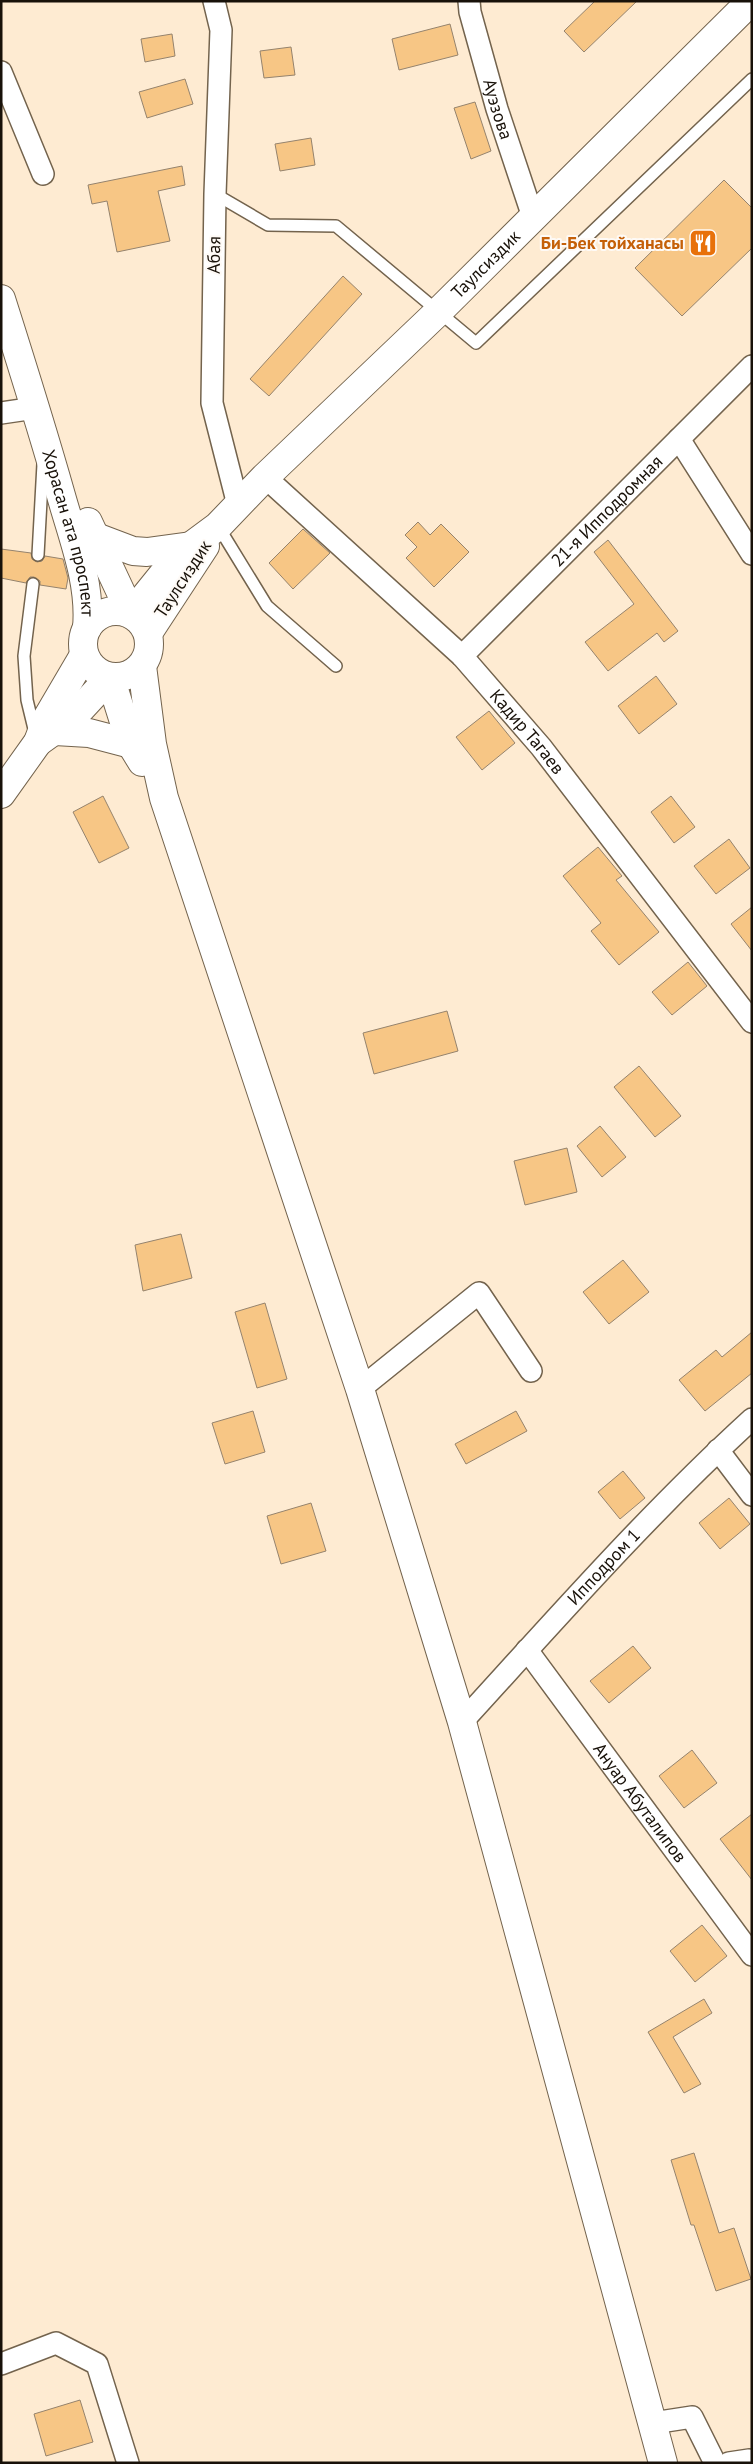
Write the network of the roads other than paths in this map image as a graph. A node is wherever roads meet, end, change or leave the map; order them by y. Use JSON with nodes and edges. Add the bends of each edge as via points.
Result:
{"nodes":[{"id":1,"x":214,"y":1,"type":"edge"},
{"id":2,"x":469,"y":1,"type":"edge"},
{"id":3,"x":751,"y":1,"type":"edge"},
{"id":4,"x":1,"y":72,"type":"edge"},
{"id":5,"x":752,"y":79,"type":"edge"},
{"id":6,"x":43,"y":174,"type":"dead end"},
{"id":7,"x":215,"y":194,"type":"junction"},
{"id":8,"x":533,"y":217,"type":"junction"},
{"id":9,"x":1,"y":299,"type":"edge"},
{"id":10,"x":437,"y":313,"type":"junction"},
{"id":11,"x":752,"y":366,"type":"edge"},
{"id":12,"x":36,"y":408,"type":"junction"},
{"id":13,"x":1,"y":413,"type":"edge"},
{"id":14,"x":45,"y":438,"type":"junction"},
{"id":15,"x":679,"y":439,"type":"junction"},
{"id":16,"x":265,"y":477,"type":"junction"},
{"id":17,"x":238,"y":505,"type":"junction"},
{"id":18,"x":218,"y":526,"type":"junction"},
{"id":19,"x":96,"y":537,"type":"junction"},
{"id":20,"x":191,"y":546,"type":"junction"},
{"id":21,"x":38,"y":554,"type":"dead end"},
{"id":22,"x":752,"y":554,"type":"edge"},
{"id":23,"x":33,"y":584,"type":"dead end"},
{"id":24,"x":139,"y":623,"type":"junction"},
{"id":25,"x":86,"y":642,"type":"junction"},
{"id":26,"x":462,"y":656,"type":"junction"},
{"id":27,"x":142,"y":666,"type":"junction"},
{"id":28,"x":336,"y":666,"type":"dead end"},
{"id":29,"x":110,"y":677,"type":"junction"},
{"id":30,"x":46,"y":736,"type":"junction"},
{"id":31,"x":131,"y":744,"type":"junction"},
{"id":32,"x":1,"y":794,"type":"edge"},
{"id":33,"x":164,"y":798,"type":"junction"},
{"id":34,"x":752,"y":1022,"type":"edge"},
{"id":35,"x":531,"y":1371,"type":"dead end"},
{"id":36,"x":360,"y":1389,"type":"junction"},
{"id":37,"x":752,"y":1419,"type":"edge"},
{"id":38,"x":718,"y":1450,"type":"junction"},
{"id":39,"x":752,"y":1495,"type":"edge"},
{"id":40,"x":528,"y":1650,"type":"junction"},
{"id":41,"x":462,"y":1722,"type":"junction"},
{"id":42,"x":752,"y":1955,"type":"edge"},
{"id":43,"x":1,"y":2364,"type":"edge"},
{"id":44,"x":653,"y":2423,"type":"junction"},
{"id":45,"x":128,"y":2463,"type":"edge"},
{"id":46,"x":663,"y":2463,"type":"edge"},
{"id":47,"x":714,"y":2463,"type":"edge"},
{"id":48,"x":729,"y":2463,"type":"edge"},
{"id":49,"x":750,"y":2463,"type":"edge"}],
"edges":[{"from":1,"to":7,"type":"street","name":"Абая","via":[[221,30]]},
{"from":2,"to":8,"type":"street","name":"Ауэзова","via":[[497,110]]},
{"from":3,"to":8,"type":"main road","name":"Таулсиздик"},
{"from":4,"to":6,"type":"street"},
{"from":5,"to":10,"type":"lane","via":[[476,343]]},
{"from":7,"to":10,"type":"lane","via":[[268,225],[336,226]]},
{"from":7,"to":17,"type":"street","name":"Абая","via":[[212,403]]},
{"from":8,"to":10,"type":"main road","name":"Таулсиздик"},
{"from":9,"to":12,"type":"main road","name":"Хорасан ата проспект"},
{"from":10,"to":16,"type":"main road","name":"Таулсиздик"},
{"from":11,"to":15,"type":"street","name":"21-я Ипподромная"},
{"from":12,"to":13,"type":"street"},
{"from":12,"to":14,"type":"main road","name":"Хорасан ата проспект"},
{"from":14,"to":19,"type":"main road","name":"Хорасан ата проспект"},
{"from":14,"to":21,"type":"lane"},
{"from":14,"to":25,"type":"main road","name":"Хорасан ата проспект","via":[[83,573],[89,610]]},
{"from":15,"to":22,"type":"street"},
{"from":15,"to":26,"type":"street","name":"21-я Ипподромная"},
{"from":16,"to":17,"type":"main road","name":"Таулсиздик"},
{"from":16,"to":26,"type":"street","name":"Кадир Тагаев"},
{"from":17,"to":18,"type":"main road","name":"Таулсиздик"},
{"from":18,"to":20,"type":"main road","name":"Таулсиздик"},
{"from":18,"to":24,"type":"main road","name":"Таулсиздик","via":[[184,582]]},
{"from":18,"to":28,"type":"lane","via":[[267,606]]},
{"from":19,"to":20,"type":"main road","via":[[134,551]]},
{"from":19,"to":24,"type":"main road","name":"Хорасан ата проспект"},
{"from":20,"to":24,"type":"main road","name":"Таулсиздик","via":[[169,567]]},
{"from":23,"to":30,"type":"lane","via":[[24,656],[27,700]]},
{"from":24,"to":25,"type":"main road","via":[[115,611],[107,612],[92,621]]},
{"from":24,"to":27,"type":"main road","via":[[149,650]]},
{"from":25,"to":29,"type":"main road","via":[[94,670]]},
{"from":25,"to":30,"type":"main road","via":[[46,718]]},
{"from":26,"to":34,"type":"street","name":"Кадир Тагаев","via":[[541,747]]},
{"from":27,"to":29,"type":"main road","via":[[127,676]]},
{"from":27,"to":33,"type":"main road","via":[[152,744]]},
{"from":29,"to":30,"type":"main road","via":[[73,717]]},
{"from":29,"to":31,"type":"main road"},
{"from":30,"to":31,"type":"main road","via":[[89,733]]},
{"from":30,"to":32,"type":"main road"},
{"from":31,"to":33,"type":"main road"},
{"from":33,"to":36,"type":"main road"},
{"from":35,"to":36,"type":"street","via":[[479,1293]]},
{"from":36,"to":41,"type":"main road"},
{"from":37,"to":38,"type":"street","name":"Ипподром 1"},
{"from":38,"to":39,"type":"street"},
{"from":38,"to":40,"type":"street","name":"Ипподром 1"},
{"from":40,"to":41,"type":"street","name":"Ипподром 1"},
{"from":40,"to":42,"type":"street","name":"Ануар Абуталипов"},
{"from":41,"to":44,"type":"main road"},
{"from":43,"to":45,"type":"street","via":[[56,2343],[97,2364]]},
{"from":44,"to":46,"type":"main road"},
{"from":44,"to":47,"type":"street","via":[[692,2417]]},
{"from":48,"to":49,"type":"street","via":[[749,2460]]}]}
